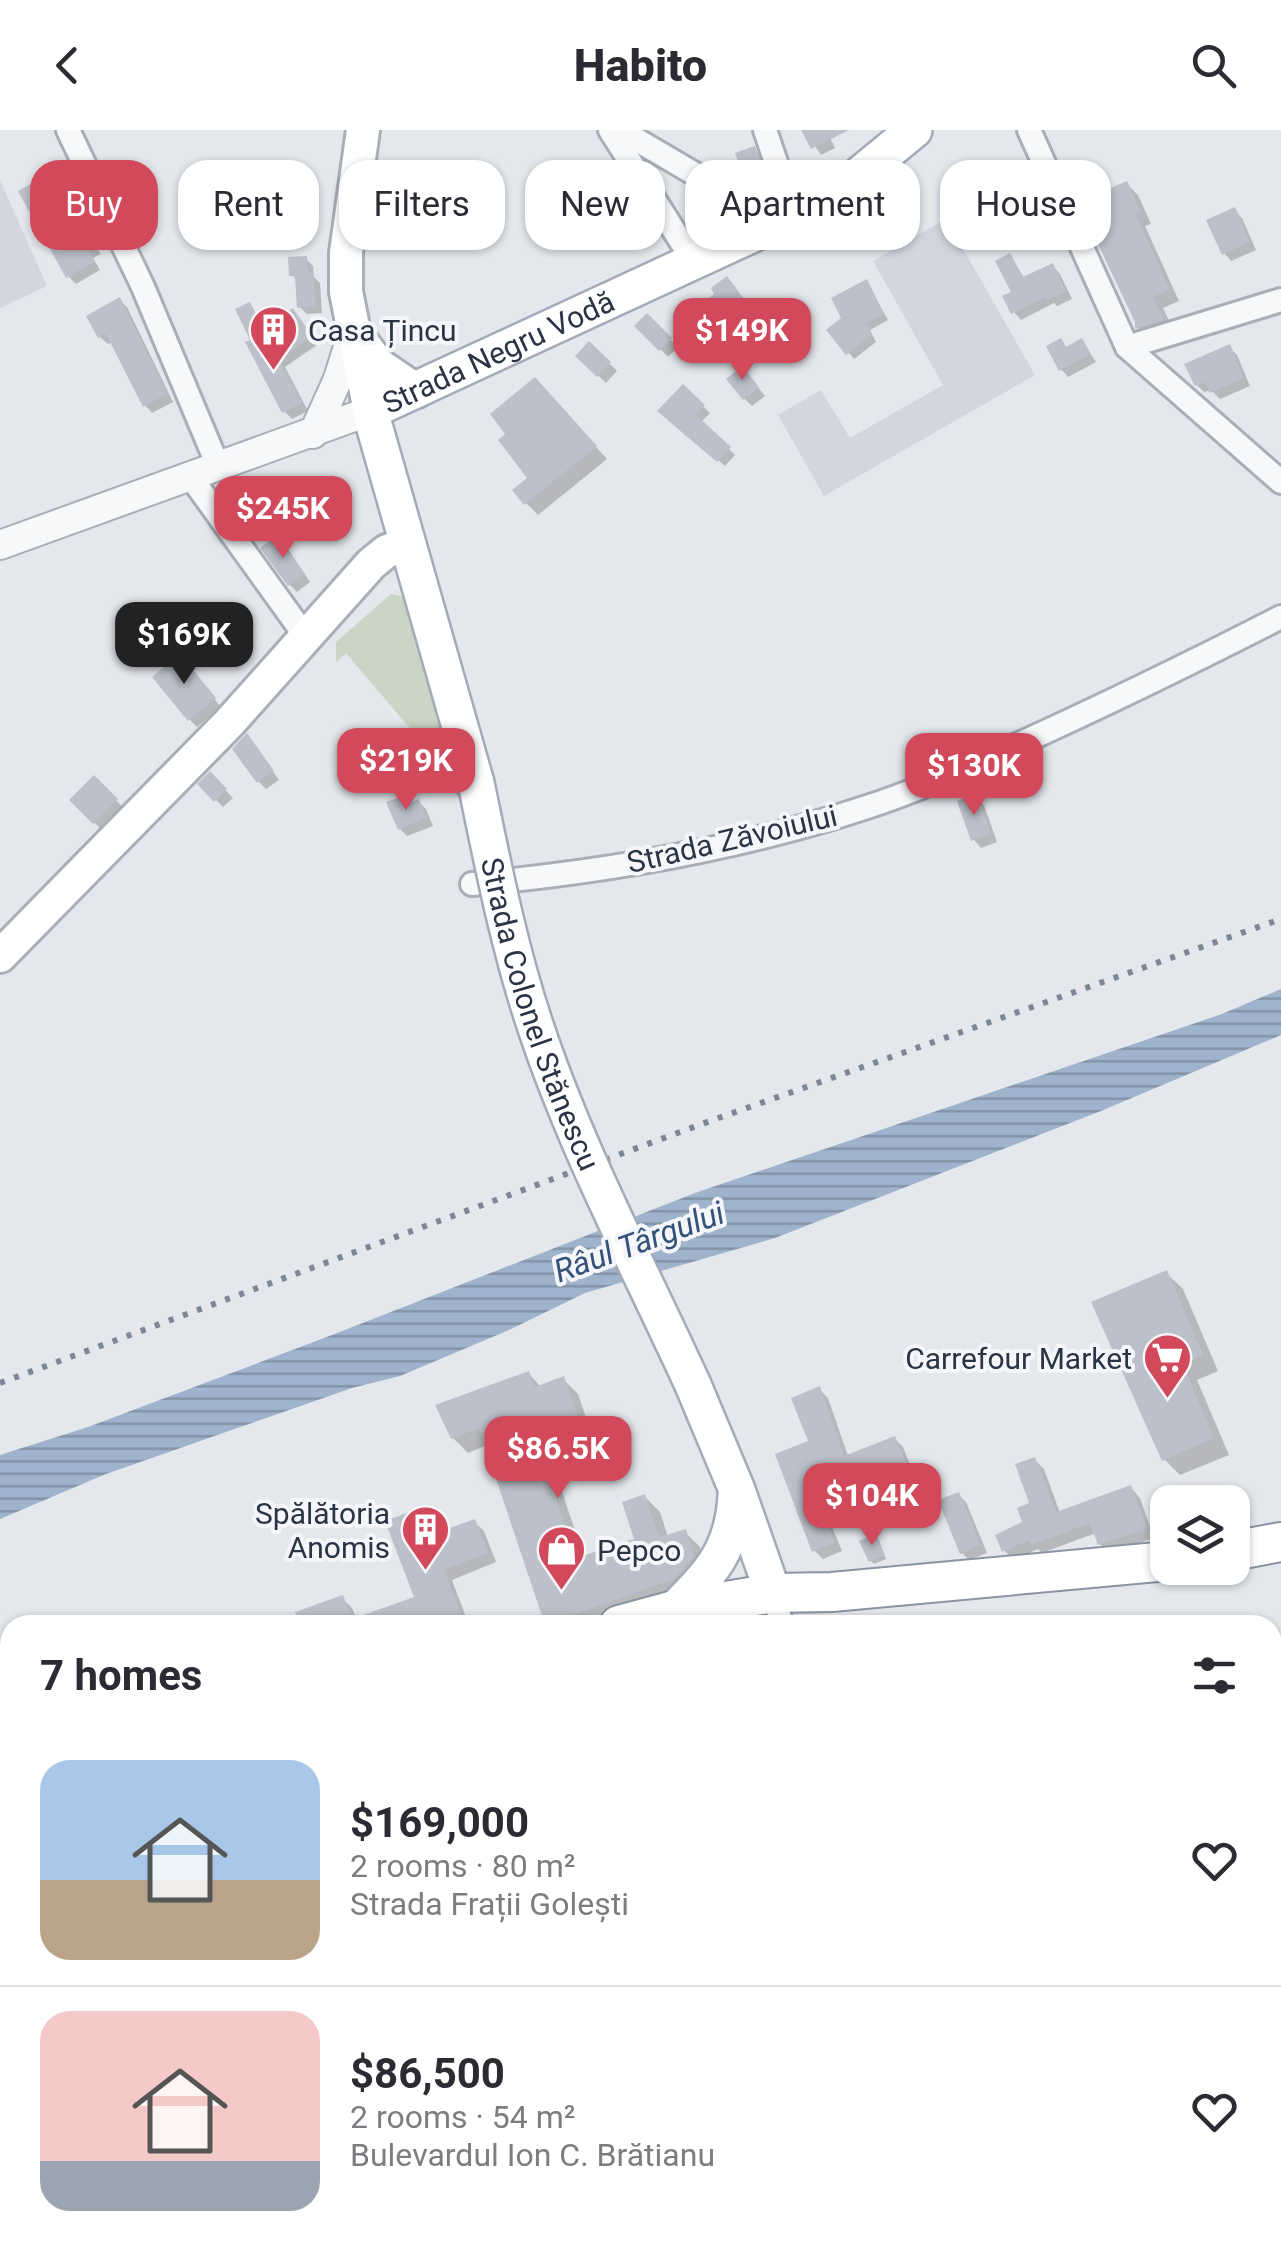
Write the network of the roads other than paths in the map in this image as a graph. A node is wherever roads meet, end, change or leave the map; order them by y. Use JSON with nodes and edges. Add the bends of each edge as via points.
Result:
{"nodes":[{"id":1,"x":68,"y":130,"type":"edge"},
{"id":2,"x":363,"y":130,"type":"edge"},
{"id":3,"x":610,"y":130,"type":"edge"},
{"id":4,"x":620,"y":130,"type":"edge"},
{"id":5,"x":765,"y":130,"type":"edge"},
{"id":6,"x":914,"y":130,"type":"edge"},
{"id":7,"x":1029,"y":130,"type":"edge"},
{"id":8,"x":771,"y":160,"type":"edge"},
{"id":9,"x":878,"y":160,"type":"edge"},
{"id":10,"x":685,"y":168,"type":"edge"},
{"id":11,"x":720,"y":250,"type":"edge"},
{"id":12,"x":694,"y":262,"type":"junction"},
{"id":13,"x":1281,"y":300,"type":"edge"},
{"id":14,"x":353,"y":329,"type":"junction"},
{"id":15,"x":1127,"y":347,"type":"junction"},
{"id":16,"x":424,"y":388,"type":"junction"},
{"id":17,"x":370,"y":411,"type":"junction"},
{"id":18,"x":312,"y":434,"type":"junction"},
{"id":19,"x":218,"y":466,"type":"junction"},
{"id":20,"x":190,"y":476,"type":"junction"},
{"id":21,"x":388,"y":482,"type":"junction"},
{"id":22,"x":1281,"y":482,"type":"edge"},
{"id":23,"x":407,"y":544,"type":"junction"},
{"id":24,"x":0,"y":546,"type":"edge"},
{"id":25,"x":1281,"y":617,"type":"edge"},
{"id":26,"x":306,"y":637,"type":"junction"},
{"id":27,"x":472,"y":884,"type":"dead end"},
{"id":28,"x":0,"y":956,"type":"edge"},
{"id":29,"x":737,"y":1490,"type":"junction"},
{"id":30,"x":1281,"y":1542,"type":"edge"},
{"id":31,"x":1250,"y":1548,"type":"edge"},
{"id":32,"x":1150,"y":1563,"type":"edge"},
{"id":33,"x":778,"y":1609,"type":"edge"},
{"id":34,"x":674,"y":1610,"type":"junction"},
{"id":35,"x":656,"y":1615,"type":"edge"}],
"edges":[{"from":1,"to":19,"type":"street"},
{"from":2,"to":14,"type":"main road","via":[[346,254]]},
{"from":3,"to":12,"type":"street"},
{"from":4,"to":10,"type":"street"},
{"from":5,"to":8,"type":"street"},
{"from":6,"to":9,"type":"main road","name":"Strada Negru Vodă"},
{"from":7,"to":15,"type":"street"},
{"from":11,"to":12,"type":"main road","name":"Strada Negru Vodă"},
{"from":12,"to":16,"type":"main road","name":"Strada Negru Vodă"},
{"from":13,"to":15,"type":"street"},
{"from":14,"to":16,"type":"main road","via":[[378,366]]},
{"from":14,"to":17,"type":"main road"},
{"from":14,"to":18,"type":"street"},
{"from":15,"to":22,"type":"street"},
{"from":16,"to":17,"type":"main road","name":"Strada Negru Vodă"},
{"from":16,"to":21,"type":"main road","via":[[393,452]]},
{"from":17,"to":18,"type":"street","name":"Strada Negru Vodă"},
{"from":17,"to":21,"type":"main road","name":"Strada Colonel Stănescu"},
{"from":18,"to":19,"type":"street","name":"Strada Negru Vodă"},
{"from":19,"to":20,"type":"street","name":"Strada Negru Vodă"},
{"from":20,"to":24,"type":"street","name":"Strada Negru Vodă"},
{"from":20,"to":26,"type":"street"},
{"from":21,"to":23,"type":"main road","name":"Strada Colonel Stănescu"},
{"from":23,"to":26,"type":"main road","via":[[371,564]]},
{"from":23,"to":29,"type":"main road","name":"Strada Colonel Stănescu","bridge":true,"via":[[476,782],[537,1030],[570,1119]]},
{"from":25,"to":27,"type":"street","name":"Strada Zăvoiului","via":[[1133,692],[866,808],[728,845],[562,876]]},
{"from":26,"to":28,"type":"main road"},
{"from":29,"to":33,"type":"main road","name":"Strada Colonel Stănescu"},
{"from":29,"to":34,"type":"main road","via":[[726,1549]]},
{"from":30,"to":31,"type":"highway"},
{"from":32,"to":33,"type":"highway","via":[[832,1592]]},
{"from":33,"to":34,"type":"highway"},
{"from":34,"to":35,"type":"highway"}]}
